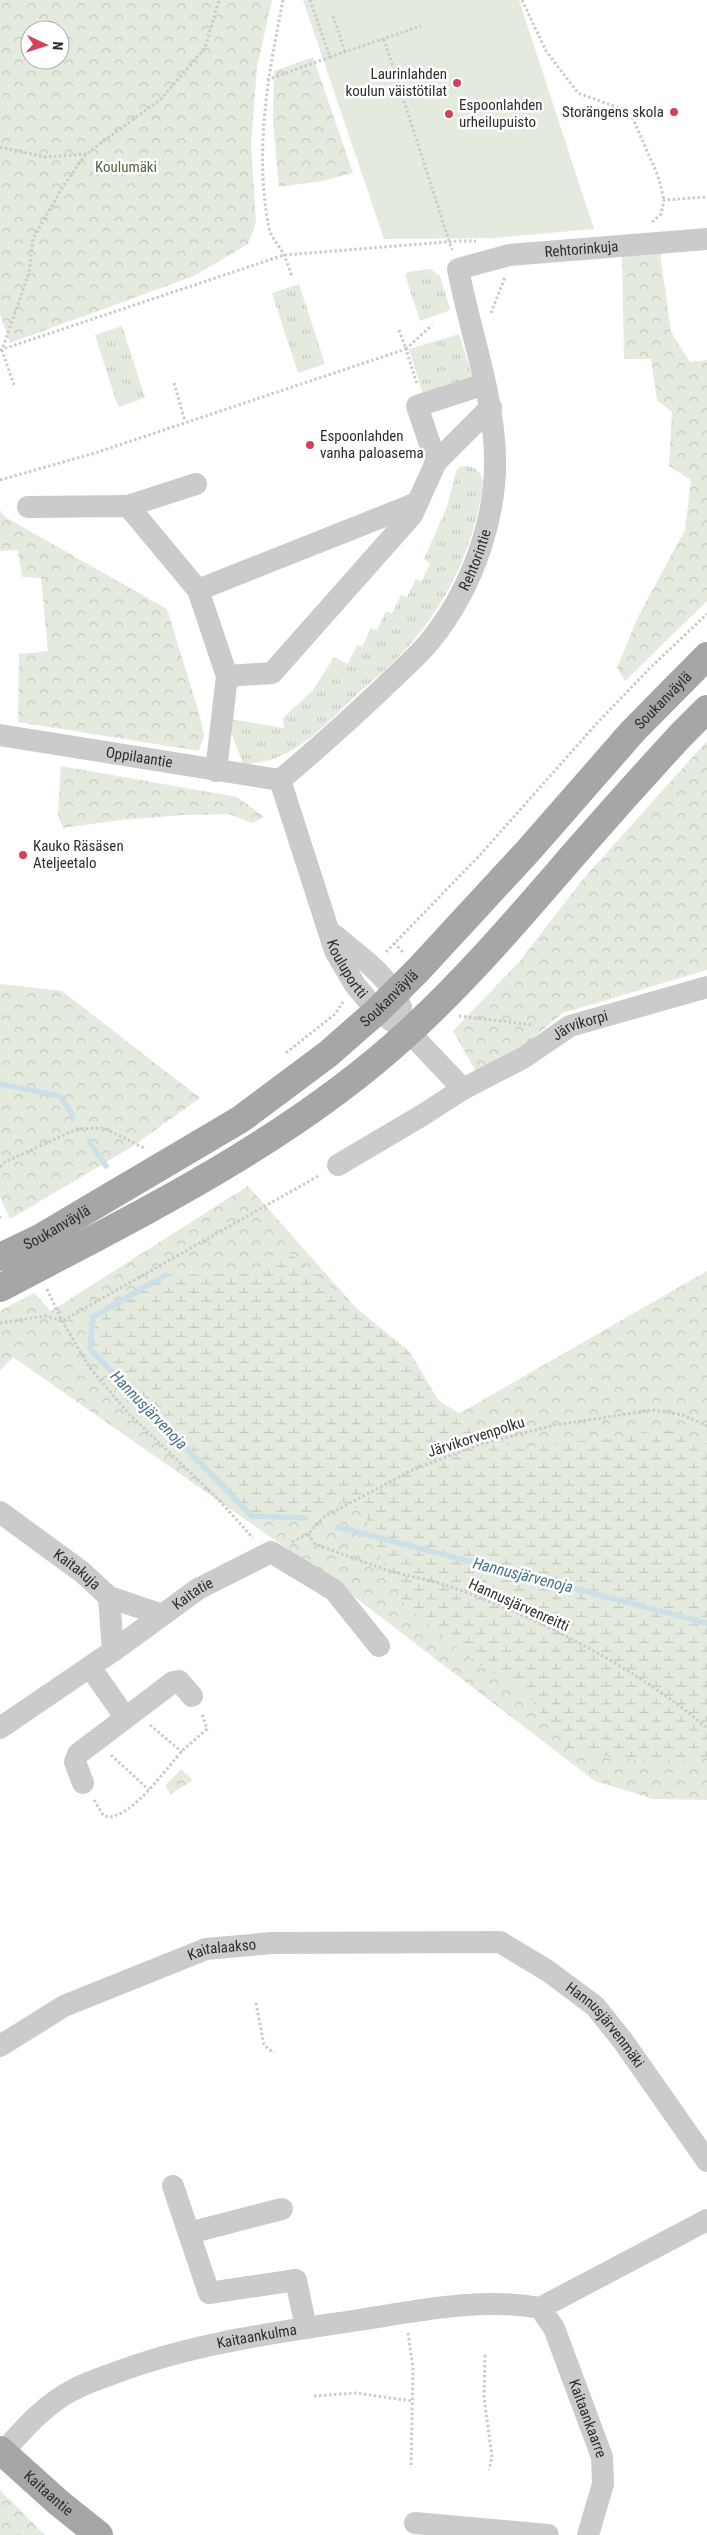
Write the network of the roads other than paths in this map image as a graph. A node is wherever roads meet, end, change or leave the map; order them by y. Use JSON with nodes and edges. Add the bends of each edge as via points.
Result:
{"nodes":[{"id":1,"x":707,"y":240,"type":"edge"},
{"id":2,"x":458,"y":269,"type":"joint"},
{"id":3,"x":484,"y":384,"type":"junction"},
{"id":4,"x":490,"y":408,"type":"junction"},
{"id":5,"x":436,"y":462,"type":"junction"},
{"id":6,"x":196,"y":484,"type":"dead end"},
{"id":7,"x":417,"y":503,"type":"junction"},
{"id":8,"x":128,"y":506,"type":"junction"},
{"id":9,"x":28,"y":507,"type":"dead end"},
{"id":10,"x":198,"y":590,"type":"junction"},
{"id":11,"x":707,"y":656,"type":"edge"},
{"id":12,"x":227,"y":676,"type":"junction"},
{"id":13,"x":707,"y":709,"type":"edge"},
{"id":14,"x":0,"y":735,"type":"edge"},
{"id":15,"x":216,"y":771,"type":"junction"},
{"id":16,"x":280,"y":780,"type":"junction"},
{"id":17,"x":330,"y":932,"type":"junction"},
{"id":18,"x":707,"y":987,"type":"edge"},
{"id":19,"x":396,"y":993,"type":"junction"},
{"id":20,"x":377,"y":1011,"type":"junction"},
{"id":21,"x":409,"y":1032,"type":"junction"},
{"id":22,"x":463,"y":1089,"type":"junction"},
{"id":23,"x":338,"y":1165,"type":"road end"},
{"id":24,"x":0,"y":1257,"type":"edge"},
{"id":25,"x":0,"y":1288,"type":"edge"},
{"id":26,"x":0,"y":1512,"type":"edge"},
{"id":27,"x":109,"y":1597,"type":"junction"},
{"id":28,"x":162,"y":1615,"type":"junction"},
{"id":29,"x":379,"y":1646,"type":"dead end"},
{"id":30,"x":113,"y":1651,"type":"junction"},
{"id":31,"x":90,"y":1667,"type":"junction"},
{"id":32,"x":196,"y":1703,"type":"road end"},
{"id":33,"x":125,"y":1717,"type":"junction"},
{"id":34,"x":0,"y":1728,"type":"edge"},
{"id":35,"x":84,"y":1783,"type":"dead end"},
{"id":36,"x":464,"y":1942,"type":"joint"},
{"id":37,"x":0,"y":2046,"type":"edge"},
{"id":38,"x":707,"y":2161,"type":"edge"},
{"id":39,"x":173,"y":2186,"type":"dead end"},
{"id":40,"x":282,"y":2209,"type":"dead end"},
{"id":41,"x":707,"y":2220,"type":"edge"},
{"id":42,"x":188,"y":2233,"type":"junction"},
{"id":43,"x":540,"y":2308,"type":"junction"},
{"id":44,"x":306,"y":2328,"type":"junction"},
{"id":45,"x":1,"y":2451,"type":"edge"},
{"id":46,"x":415,"y":2523,"type":"dead end"},
{"id":47,"x":99,"y":2535,"type":"edge"},
{"id":48,"x":548,"y":2535,"type":"edge"},
{"id":49,"x":588,"y":2535,"type":"edge"}],
"edges":[{"from":1,"to":2,"type":"street","name":"Rehtorinkuja","via":[[509,255]]},
{"from":2,"to":3,"type":"street","name":"Rehtorintie"},
{"from":3,"to":4,"type":"street","name":"Rehtorintie"},
{"from":3,"to":5,"type":"street","via":[[417,406]]},
{"from":4,"to":5,"type":"street"},
{"from":4,"to":16,"type":"street","name":"Rehtorintie","via":[[496,470],[484,536],[463,590],[415,658]]},
{"from":5,"to":7,"type":"street"},
{"from":6,"to":8,"type":"street"},
{"from":7,"to":10,"type":"street"},
{"from":7,"to":12,"type":"street","via":[[412,515],[272,674]]},
{"from":8,"to":9,"type":"street"},
{"from":8,"to":10,"type":"street"},
{"from":10,"to":12,"type":"street"},
{"from":11,"to":19,"type":"main road","name":"Soukanväylä","via":[[633,731],[528,851]]},
{"from":12,"to":15,"type":"street"},
{"from":13,"to":21,"type":"main road","name":"Soukanväylä","via":[[512,926]]},
{"from":14,"to":15,"type":"street","name":"Oppilaantie"},
{"from":15,"to":16,"type":"street","name":"Oppilaantie"},
{"from":16,"to":17,"type":"street","name":"Kouluportti"},
{"from":17,"to":19,"type":"street","name":"Kouluportti","via":[[372,967]]},
{"from":17,"to":20,"type":"street","name":"Kouluportti","via":[[335,951],[355,985]]},
{"from":18,"to":22,"type":"street","name":"Järvikorpi","via":[[570,1026],[523,1058]]},
{"from":19,"to":20,"type":"main road","name":"Soukanväylä"},
{"from":19,"to":21,"type":"street","name":"Kouluportti"},
{"from":20,"to":21,"type":"street","name":"Kouluportti"},
{"from":20,"to":24,"type":"main road","name":"Soukanväylä","via":[[300,1076],[241,1119],[38,1239]]},
{"from":21,"to":22,"type":"street"},
{"from":21,"to":25,"type":"main road","name":"Soukanväylä","via":[[314,1108],[246,1153],[113,1229]]},
{"from":22,"to":23,"type":"street","name":"Järvikorpi"},
{"from":26,"to":27,"type":"street","name":"Kaitakuja","via":[[82,1572]]},
{"from":27,"to":28,"type":"street"},
{"from":27,"to":30,"type":"street","name":"Kaitakuja"},
{"from":28,"to":29,"type":"street","name":"Kaitatie","via":[[198,1590],[271,1552],[334,1590]]},
{"from":28,"to":30,"type":"street","name":"Kaitatie"},
{"from":30,"to":31,"type":"street","name":"Kaitatie"},
{"from":31,"to":33,"type":"street"},
{"from":31,"to":34,"type":"street","name":"Kaitatie"},
{"from":32,"to":33,"type":"street","via":[[176,1681]]},
{"from":33,"to":35,"type":"street","via":[[78,1754],[75,1762]]},
{"from":36,"to":37,"type":"street","name":"Kaitalaakso","via":[[272,1943],[206,1949],[64,2006]]},
{"from":36,"to":38,"type":"street","name":"Hannusjärvenmäki","via":[[500,1942],[548,1971],[595,2006]]},
{"from":39,"to":42,"type":"street"},
{"from":40,"to":42,"type":"street"},
{"from":41,"to":43,"type":"street"},
{"from":42,"to":44,"type":"street","via":[[210,2293],[296,2280]]},
{"from":43,"to":44,"type":"street","name":"Kaitaankulma","via":[[499,2304],[406,2313]]},
{"from":43,"to":49,"type":"street","name":"Kaitaankaarre","via":[[554,2328],[602,2457],[603,2484]]},
{"from":44,"to":45,"type":"street","name":"Kaitaankulma","via":[[269,2332],[193,2348],[73,2390],[36,2416]]},
{"from":45,"to":47,"type":"main road","name":"Kaitaantie"},
{"from":46,"to":48,"type":"street"}]}
